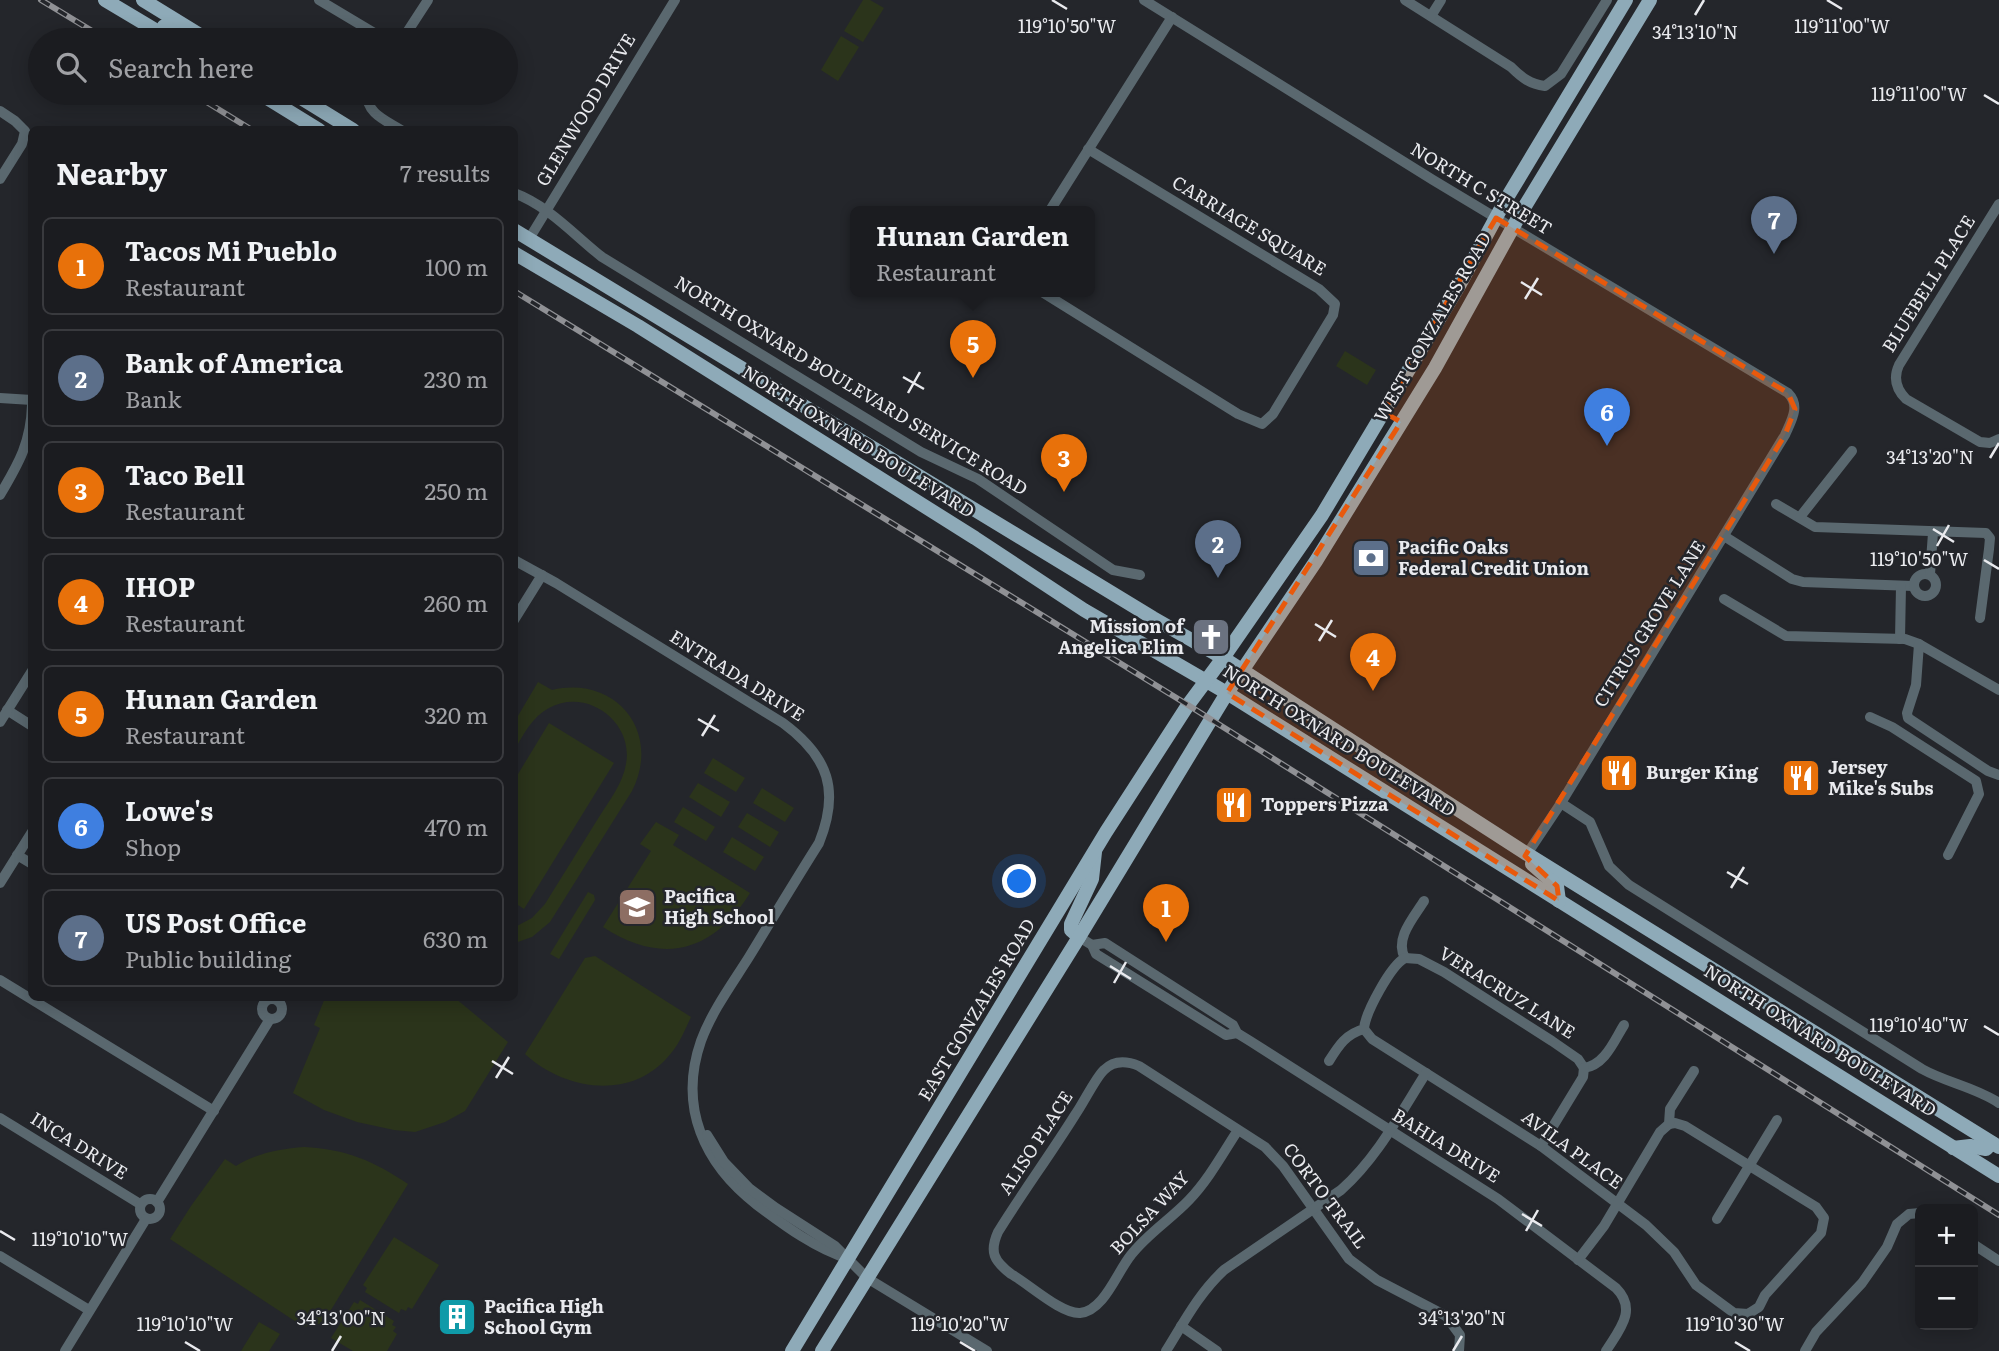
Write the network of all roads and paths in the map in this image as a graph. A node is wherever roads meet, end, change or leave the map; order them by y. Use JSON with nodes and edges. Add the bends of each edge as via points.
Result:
{"nodes":[{"id":1,"x":105,"y":0,"type":"edge"},
{"id":2,"x":121,"y":0,"type":"edge"},
{"id":3,"x":143,"y":0,"type":"edge"},
{"id":4,"x":319,"y":0,"type":"edge"},
{"id":5,"x":428,"y":0,"type":"edge"},
{"id":6,"x":675,"y":0,"type":"edge"},
{"id":7,"x":1144,"y":0,"type":"edge"},
{"id":8,"x":1405,"y":0,"type":"edge"},
{"id":9,"x":1441,"y":0,"type":"edge"},
{"id":10,"x":1606,"y":0,"type":"edge"},
{"id":11,"x":1626,"y":0,"type":"edge"},
{"id":12,"x":1650,"y":0,"type":"edge"},
{"id":13,"x":1431,"y":16,"type":"junction"},
{"id":14,"x":1172,"y":17,"type":"junction"},
{"id":15,"x":152,"y":28,"type":"edge"},
{"id":16,"x":167,"y":28,"type":"edge"},
{"id":17,"x":188,"y":28,"type":"edge"},
{"id":18,"x":366,"y":28,"type":"edge"},
{"id":19,"x":410,"y":28,"type":"edge"},
{"id":20,"x":279,"y":105,"type":"edge"},
{"id":21,"x":312,"y":105,"type":"edge"},
{"id":22,"x":369,"y":105,"type":"edge"},
{"id":23,"x":0,"y":111,"type":"edge"},
{"id":24,"x":313,"y":126,"type":"edge"},
{"id":25,"x":347,"y":126,"type":"edge"},
{"id":26,"x":394,"y":126,"type":"edge"},
{"id":27,"x":1088,"y":149,"type":"junction"},
{"id":28,"x":0,"y":179,"type":"edge"},
{"id":29,"x":518,"y":195,"type":"edge"},
{"id":30,"x":1999,"y":204,"type":"edge"},
{"id":31,"x":1053,"y":206,"type":"edge"},
{"id":32,"x":545,"y":211,"type":"junction"},
{"id":33,"x":1496,"y":218,"type":"junction"},
{"id":34,"x":1512,"y":228,"type":"junction"},
{"id":35,"x":522,"y":238,"type":"edge"},
{"id":36,"x":518,"y":255,"type":"edge"},
{"id":37,"x":575,"y":289,"type":"junction"},
{"id":38,"x":1050,"y":297,"type":"edge"},
{"id":39,"x":0,"y":398,"type":"edge"},
{"id":40,"x":28,"y":402,"type":"edge"},
{"id":41,"x":1795,"y":408,"type":"joint"},
{"id":42,"x":1383,"y":412,"type":"junction"},
{"id":43,"x":1401,"y":422,"type":"junction"},
{"id":44,"x":1999,"y":439,"type":"edge"},
{"id":45,"x":28,"y":440,"type":"edge"},
{"id":46,"x":1852,"y":451,"type":"dead end"},
{"id":47,"x":0,"y":495,"type":"edge"},
{"id":48,"x":1776,"y":504,"type":"dead end"},
{"id":49,"x":975,"y":509,"type":"junction"},
{"id":50,"x":1800,"y":517,"type":"junction"},
{"id":51,"x":946,"y":520,"type":"junction"},
{"id":52,"x":1933,"y":533,"type":"junction"},
{"id":53,"x":1724,"y":536,"type":"junction"},
{"id":54,"x":518,"y":562,"type":"edge"},
{"id":55,"x":1930,"y":574,"type":"junction"},
{"id":56,"x":542,"y":575,"type":"junction"},
{"id":57,"x":1140,"y":575,"type":"dead end"},
{"id":58,"x":1901,"y":586,"type":"junction"},
{"id":59,"x":1913,"y":586,"type":"junction"},
{"id":60,"x":1724,"y":599,"type":"dead end"},
{"id":61,"x":518,"y":614,"type":"edge"},
{"id":62,"x":1980,"y":618,"type":"dead end"},
{"id":63,"x":1900,"y":639,"type":"junction"},
{"id":64,"x":1919,"y":643,"type":"junction"},
{"id":65,"x":1223,"y":658,"type":"junction"},
{"id":66,"x":1242,"y":670,"type":"junction"},
{"id":67,"x":28,"y":677,"type":"edge"},
{"id":68,"x":1206,"y":680,"type":"junction"},
{"id":69,"x":1999,"y":690,"type":"edge"},
{"id":70,"x":1227,"y":693,"type":"junction"},
{"id":71,"x":7,"y":710,"type":"junction"},
{"id":72,"x":1870,"y":717,"type":"dead end"},
{"id":73,"x":0,"y":722,"type":"edge"},
{"id":74,"x":28,"y":723,"type":"edge"},
{"id":75,"x":1999,"y":775,"type":"edge"},
{"id":76,"x":1561,"y":803,"type":"junction"},
{"id":77,"x":28,"y":838,"type":"edge"},
{"id":78,"x":1478,"y":850,"type":"junction"},
{"id":79,"x":1095,"y":851,"type":"junction"},
{"id":80,"x":1527,"y":854,"type":"junction"},
{"id":81,"x":1948,"y":855,"type":"dead end"},
{"id":82,"x":17,"y":856,"type":"junction"},
{"id":83,"x":28,"y":862,"type":"edge"},
{"id":84,"x":0,"y":883,"type":"edge"},
{"id":85,"x":1424,"y":901,"type":"dead end"},
{"id":86,"x":1559,"y":901,"type":"junction"},
{"id":87,"x":1079,"y":937,"type":"junction"},
{"id":88,"x":1092,"y":945,"type":"junction"},
{"id":89,"x":1405,"y":958,"type":"junction"},
{"id":90,"x":1132,"y":975,"type":"junction"},
{"id":91,"x":0,"y":980,"type":"edge"},
{"id":92,"x":28,"y":997,"type":"edge"},
{"id":93,"x":1195,"y":1000,"type":"junction"},
{"id":94,"x":34,"y":1001,"type":"edge"},
{"id":95,"x":256,"y":1001,"type":"edge"},
{"id":96,"x":267,"y":1001,"type":"edge"},
{"id":97,"x":282,"y":1001,"type":"edge"},
{"id":98,"x":262,"y":1004,"type":"junction"},
{"id":99,"x":270,"y":1019,"type":"junction"},
{"id":100,"x":1624,"y":1025,"type":"dead end"},
{"id":101,"x":1364,"y":1028,"type":"junction"},
{"id":102,"x":1237,"y":1033,"type":"junction"},
{"id":103,"x":1329,"y":1061,"type":"dead end"},
{"id":104,"x":1116,"y":1063,"type":"joint"},
{"id":105,"x":1584,"y":1068,"type":"junction"},
{"id":106,"x":1694,"y":1071,"type":"dead end"},
{"id":107,"x":1426,"y":1073,"type":"junction"},
{"id":108,"x":1999,"y":1103,"type":"edge"},
{"id":109,"x":214,"y":1111,"type":"junction"},
{"id":110,"x":0,"y":1118,"type":"edge"},
{"id":111,"x":1777,"y":1120,"type":"dead end"},
{"id":112,"x":1670,"y":1124,"type":"junction"},
{"id":113,"x":1238,"y":1130,"type":"junction"},
{"id":114,"x":1389,"y":1132,"type":"junction"},
{"id":115,"x":1995,"y":1145,"type":"edge"},
{"id":116,"x":1541,"y":1146,"type":"junction"},
{"id":117,"x":1953,"y":1148,"type":"junction"},
{"id":118,"x":1749,"y":1166,"type":"junction"},
{"id":119,"x":1999,"y":1176,"type":"edge"},
{"id":120,"x":157,"y":1202,"type":"junction"},
{"id":121,"x":140,"y":1204,"type":"junction"},
{"id":122,"x":1618,"y":1205,"type":"junction"},
{"id":123,"x":1311,"y":1209,"type":"junction"},
{"id":124,"x":1915,"y":1213,"type":"edge"},
{"id":125,"x":146,"y":1219,"type":"junction"},
{"id":126,"x":1717,"y":1219,"type":"dead end"},
{"id":127,"x":1978,"y":1247,"type":"edge"},
{"id":128,"x":0,"y":1256,"type":"edge"},
{"id":129,"x":849,"y":1259,"type":"junction"},
{"id":130,"x":1578,"y":1260,"type":"junction"},
{"id":131,"x":1999,"y":1261,"type":"edge"},
{"id":132,"x":867,"y":1278,"type":"junction"},
{"id":133,"x":89,"y":1310,"type":"junction"},
{"id":134,"x":1082,"y":1313,"type":"joint"},
{"id":135,"x":1181,"y":1326,"type":"junction"},
{"id":136,"x":1460,"y":1345,"type":"edge"},
{"id":137,"x":65,"y":1351,"type":"edge"},
{"id":138,"x":792,"y":1351,"type":"edge"},
{"id":139,"x":822,"y":1351,"type":"edge"},
{"id":140,"x":987,"y":1351,"type":"edge"},
{"id":141,"x":1166,"y":1351,"type":"edge"},
{"id":142,"x":1217,"y":1351,"type":"edge"},
{"id":143,"x":1606,"y":1351,"type":"edge"},
{"id":144,"x":1805,"y":1351,"type":"edge"}],
"edges":[{"from":1,"to":15,"type":"main road"},
{"from":2,"to":16,"type":"main road"},
{"from":3,"to":17,"type":"main road"},
{"from":4,"to":18,"type":"street"},
{"from":5,"to":19,"type":"street"},
{"from":6,"to":32,"type":"street","name":"GLENWOOD DRIVE"},
{"from":7,"to":14,"type":"street","name":"NORTH C STREET"},
{"from":8,"to":13,"type":"street"},
{"from":9,"to":13,"type":"street"},
{"from":10,"to":13,"type":"street","via":[[1561,74],[1545,86],[1522,78]]},
{"from":11,"to":33,"type":"main road","name":"WEST GONZALES ROAD"},
{"from":12,"to":34,"type":"main road","name":"WEST GONZALES ROAD"},
{"from":14,"to":27,"type":"street"},
{"from":14,"to":33,"type":"street","name":"NORTH C STREET"},
{"from":20,"to":24,"type":"main road"},
{"from":21,"to":25,"type":"main road"},
{"from":22,"to":26,"type":"street"},
{"from":23,"to":28,"type":"street","via":[[25,131],[22,145]]},
{"from":27,"to":31,"type":"street"},
{"from":27,"to":38,"type":"street","name":"CARRIAGE SQUARE","via":[[1319,289],[1335,304],[1333,315],[1273,414],[1262,424],[1238,414]]},
{"from":29,"to":32,"type":"street","name":"NORTH OXNARD BOULEVARD SERVICE ROAD"},
{"from":30,"to":44,"type":"street","name":"BLUEBELL PLACE","via":[[1895,373],[1906,399],[1980,442]]},
{"from":32,"to":35,"type":"street","name":"GLENWOOD DRIVE"},
{"from":32,"to":57,"type":"street","name":"NORTH OXNARD BOULEVARD SERVICE ROAD","via":[[603,257],[921,452],[978,479],[1113,570]]},
{"from":33,"to":34,"type":"street","name":"NORTH C STREET"},
{"from":33,"to":42,"type":"main road","name":"WEST GONZALES ROAD"},
{"from":34,"to":41,"type":"street","name":"NORTH C STREET","via":[[1788,393]]},
{"from":34,"to":43,"type":"main road","name":"WEST GONZALES ROAD"},
{"from":35,"to":37,"type":"main road","via":[[542,257],[570,273]]},
{"from":35,"to":49,"type":"main road","name":"NORTH OXNARD BOULEVARD"},
{"from":36,"to":37,"type":"main road","name":"NORTH OXNARD BOULEVARD"},
{"from":37,"to":51,"type":"main road","name":"NORTH OXNARD BOULEVARD"},
{"from":39,"to":40,"type":"street"},
{"from":41,"to":53,"type":"street","name":"CITRUS GROVE LANE","via":[[1785,436]]},
{"from":42,"to":43,"type":"main road"},
{"from":42,"to":65,"type":"main road","name":"WEST GONZALES ROAD","via":[[1322,515]]},
{"from":43,"to":66,"type":"main road","name":"WEST GONZALES ROAD"},
{"from":45,"to":47,"type":"street"},
{"from":46,"to":50,"type":"street"},
{"from":48,"to":50,"type":"street"},
{"from":49,"to":51,"type":"main road"},
{"from":49,"to":65,"type":"main road","name":"NORTH OXNARD BOULEVARD"},
{"from":50,"to":52,"type":"street","via":[[1827,529]]},
{"from":51,"to":68,"type":"main road","name":"NORTH OXNARD BOULEVARD","via":[[1084,610]]},
{"from":52,"to":55,"type":"street"},
{"from":52,"to":62,"type":"street","via":[[1989,535]]},
{"from":53,"to":58,"type":"street","via":[[1792,579]]},
{"from":53,"to":76,"type":"street","name":"CITRUS GROVE LANE"},
{"from":54,"to":56,"type":"street","name":"ENTRADA DRIVE"},
{"from":55,"to":59,"type":"street","via":[[1918,575]]},
{"from":55,"to":59,"type":"street","via":[[1936,590],[1930,595],[1919,595]]},
{"from":56,"to":61,"type":"street"},
{"from":56,"to":129,"type":"street","name":"ENTRADA DRIVE","via":[[799,734],[812,748],[827,780],[831,801],[819,843],[702,1040],[695,1061],[693,1108],[707,1150],[746,1197],[831,1254]]},
{"from":58,"to":59,"type":"street"},
{"from":58,"to":63,"type":"street"},
{"from":60,"to":63,"type":"street","via":[[1786,636]]},
{"from":63,"to":64,"type":"street"},
{"from":64,"to":69,"type":"street"},
{"from":64,"to":75,"type":"street","via":[[1908,718]]},
{"from":65,"to":66,"type":"main road","name":"NORTH OXNARD BOULEVARD"},
{"from":65,"to":68,"type":"main road","name":"EAST GONZALES ROAD"},
{"from":66,"to":70,"type":"main road"},
{"from":66,"to":80,"type":"main road","name":"NORTH OXNARD BOULEVARD"},
{"from":67,"to":71,"type":"street"},
{"from":68,"to":70,"type":"main road","name":"NORTH OXNARD BOULEVARD"},
{"from":68,"to":79,"type":"main road","name":"EAST GONZALES ROAD"},
{"from":70,"to":78,"type":"main road","name":"NORTH OXNARD BOULEVARD"},
{"from":70,"to":87,"type":"main road"},
{"from":71,"to":73,"type":"street"},
{"from":71,"to":74,"type":"street"},
{"from":72,"to":81,"type":"street","via":[[1976,781],[1979,794]]},
{"from":76,"to":80,"type":"street","name":"CITRUS GROVE LANE"},
{"from":76,"to":108,"type":"street","via":[[1590,822],[1609,866],[1629,885],[1935,1076],[1978,1090]]},
{"from":77,"to":82,"type":"street"},
{"from":78,"to":80,"type":"main road","via":[[1499,848],[1519,858]]},
{"from":78,"to":86,"type":"main road","name":"NORTH OXNARD BOULEVARD"},
{"from":79,"to":87,"type":"main road","via":[[1092,879],[1071,923]]},
{"from":79,"to":129,"type":"main road","name":"EAST GONZALES ROAD"},
{"from":80,"to":86,"type":"main road","via":[[1540,873],[1558,886]]},
{"from":80,"to":115,"type":"main road","name":"NORTH OXNARD BOULEVARD"},
{"from":82,"to":83,"type":"street"},
{"from":82,"to":84,"type":"street"},
{"from":85,"to":89,"type":"street","via":[[1402,937]]},
{"from":86,"to":117,"type":"main road","name":"NORTH OXNARD BOULEVARD"},
{"from":87,"to":88,"type":"street","name":"BAHIA DRIVE"},
{"from":87,"to":132,"type":"main road"},
{"from":88,"to":90,"type":"street","name":"BAHIA DRIVE","via":[[1096,954]]},
{"from":88,"to":93,"type":"street","name":"BAHIA DRIVE","via":[[1105,943]]},
{"from":89,"to":101,"type":"street","via":[[1395,965],[1366,1015]]},
{"from":89,"to":105,"type":"street","name":"VERACRUZ LANE","via":[[1419,959],[1444,972],[1552,1041]]},
{"from":90,"to":93,"type":"street","via":[[1138,973],[1187,1001]]},
{"from":90,"to":102,"type":"street","name":"BAHIA DRIVE","via":[[1226,1035]]},
{"from":91,"to":92,"type":"street"},
{"from":93,"to":102,"type":"street","name":"BAHIA DRIVE","via":[[1233,1025]]},
{"from":94,"to":109,"type":"street"},
{"from":95,"to":98,"type":"street"},
{"from":96,"to":98,"type":"street"},
{"from":97,"to":99,"type":"street","via":[[280,1016]]},
{"from":98,"to":99,"type":"street","via":[[262,1014]]},
{"from":99,"to":109,"type":"street"},
{"from":100,"to":105,"type":"street","via":[[1603,1058]]},
{"from":101,"to":103,"type":"street","via":[[1351,1032]]},
{"from":101,"to":107,"type":"street","name":"AVILA PLACE","via":[[1372,1039]]},
{"from":102,"to":114,"type":"street","name":"BAHIA DRIVE"},
{"from":104,"to":113,"type":"street","name":"CORTO TRAIL","via":[[1139,1066]]},
{"from":104,"to":134,"type":"street","name":"ALISO PLACE","via":[[1097,1078],[1000,1228],[992,1248],[1011,1275],[1065,1310]]},
{"from":105,"to":116,"type":"street"},
{"from":106,"to":112,"type":"street","via":[[1670,1109]]},
{"from":107,"to":114,"type":"street"},
{"from":107,"to":116,"type":"street","name":"AVILA PLACE"},
{"from":109,"to":120,"type":"street"},
{"from":110,"to":121,"type":"street","name":"INCA DRIVE"},
{"from":111,"to":118,"type":"street"},
{"from":112,"to":118,"type":"street","via":[[1685,1126]]},
{"from":112,"to":122,"type":"street","via":[[1660,1132]]},
{"from":113,"to":123,"type":"street","name":"CORTO TRAIL","via":[[1276,1157]]},
{"from":113,"to":134,"type":"street","name":"BOLSA WAY","via":[[1203,1184],[1132,1253],[1098,1306]]},
{"from":114,"to":123,"type":"street","via":[[1355,1177]]},
{"from":114,"to":130,"type":"street","name":"BAHIA DRIVE","via":[[1498,1199]]},
{"from":115,"to":117,"type":"main road"},
{"from":116,"to":122,"type":"street","name":"AVILA PLACE"},
{"from":117,"to":119,"type":"main road","name":"NORTH OXNARD BOULEVARD"},
{"from":118,"to":122,"type":"street","name":"AVILA PLACE","via":[[1816,1207],[1824,1221],[1821,1233],[1759,1307],[1745,1315],[1708,1297],[1664,1242]]},
{"from":118,"to":126,"type":"street"},
{"from":120,"to":121,"type":"street","via":[[148,1199]]},
{"from":120,"to":125,"type":"street","via":[[159,1213]]},
{"from":121,"to":125,"type":"street","via":[[139,1211]]},
{"from":122,"to":130,"type":"street"},
{"from":123,"to":135,"type":"street","via":[[1224,1270],[1199,1295]]},
{"from":123,"to":136,"type":"street","name":"CORTO TRAIL","via":[[1349,1259],[1377,1280],[1446,1316],[1454,1324]]},
{"from":124,"to":144,"type":"street","via":[[1897,1224],[1862,1283],[1816,1332]]},
{"from":125,"to":133,"type":"street"},
{"from":127,"to":131,"type":"street"},
{"from":128,"to":133,"type":"street"},
{"from":129,"to":132,"type":"street","name":"ENTRADA DRIVE"},
{"from":129,"to":138,"type":"main road","name":"EAST GONZALES ROAD"},
{"from":130,"to":143,"type":"street","name":"BAHIA DRIVE","via":[[1616,1288],[1626,1303],[1622,1326]]},
{"from":132,"to":139,"type":"main road"},
{"from":132,"to":140,"type":"street","name":"ENTRADA DRIVE"},
{"from":133,"to":137,"type":"street"},
{"from":135,"to":141,"type":"street"},
{"from":135,"to":142,"type":"street"}]}
